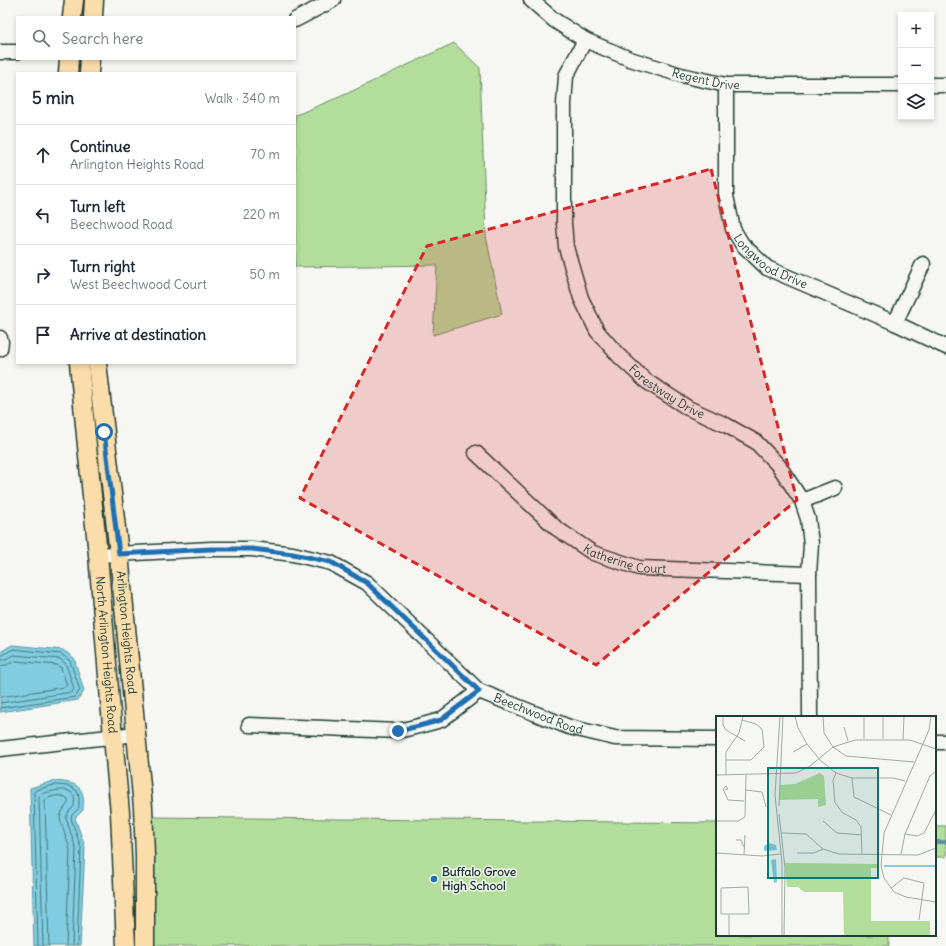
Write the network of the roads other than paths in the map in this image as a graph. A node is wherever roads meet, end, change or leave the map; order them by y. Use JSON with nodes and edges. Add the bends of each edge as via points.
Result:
{"nodes":[{"id":1,"x":74,"y":0,"type":"edge"},
{"id":2,"x":94,"y":0,"type":"edge"},
{"id":3,"x":333,"y":0,"type":"edge"},
{"id":4,"x":531,"y":0,"type":"edge"},
{"id":5,"x":72,"y":16,"type":"edge"},
{"id":6,"x":93,"y":16,"type":"edge"},
{"id":7,"x":296,"y":19,"type":"edge"},
{"id":8,"x":586,"y":40,"type":"junction"},
{"id":9,"x":0,"y":52,"type":"edge"},
{"id":10,"x":16,"y":52,"type":"edge"},
{"id":11,"x":69,"y":60,"type":"edge"},
{"id":12,"x":90,"y":60,"type":"edge"},
{"id":13,"x":68,"y":72,"type":"edge"},
{"id":14,"x":89,"y":72,"type":"edge"},
{"id":15,"x":726,"y":85,"type":"junction"},
{"id":16,"x":898,"y":85,"type":"edge"},
{"id":17,"x":934,"y":85,"type":"edge"},
{"id":18,"x":946,"y":85,"type":"edge"},
{"id":19,"x":923,"y":264,"type":"dead end"},
{"id":20,"x":895,"y":323,"type":"junction"},
{"id":21,"x":0,"y":338,"type":"edge"},
{"id":22,"x":946,"y":347,"type":"edge"},
{"id":23,"x":0,"y":349,"type":"edge"},
{"id":24,"x":79,"y":364,"type":"edge"},
{"id":25,"x":97,"y":364,"type":"edge"},
{"id":26,"x":476,"y":453,"type":"dead end"},
{"id":27,"x":835,"y":488,"type":"dead end"},
{"id":28,"x":802,"y":501,"type":"junction"},
{"id":29,"x":119,"y":554,"type":"junction"},
{"id":30,"x":98,"y":555,"type":"junction"},
{"id":31,"x":809,"y":574,"type":"junction"},
{"id":32,"x":479,"y":691,"type":"junction"},
{"id":33,"x":810,"y":716,"type":"edge"},
{"id":34,"x":248,"y":725,"type":"dead end"},
{"id":35,"x":136,"y":734,"type":"junction"},
{"id":36,"x":113,"y":737,"type":"junction"},
{"id":37,"x":716,"y":739,"type":"edge"},
{"id":38,"x":0,"y":749,"type":"edge"},
{"id":39,"x":126,"y":946,"type":"edge"},
{"id":40,"x":145,"y":946,"type":"edge"}],
"edges":[{"from":1,"to":5,"type":"main road"},
{"from":2,"to":6,"type":"main road"},
{"from":3,"to":7,"type":"street"},
{"from":4,"to":8,"type":"street","name":"Regent Drive","via":[[554,20]]},
{"from":8,"to":15,"type":"street","name":"Regent Drive","via":[[630,59],[681,75]]},
{"from":8,"to":28,"type":"street","name":"Forestway Drive","via":[[566,76],[564,104],[566,246],[581,298],[597,331],[646,381],[688,408],[756,442],[779,466]]},
{"from":9,"to":10,"type":"street"},
{"from":11,"to":13,"type":"main road"},
{"from":12,"to":14,"type":"main road"},
{"from":15,"to":16,"type":"street","name":"Regent Drive"},
{"from":15,"to":20,"type":"street","name":"Longwood Drive","via":[[726,196],[733,229],[742,244],[767,268]]},
{"from":17,"to":18,"type":"street"},
{"from":19,"to":20,"type":"street"},
{"from":20,"to":22,"type":"street","name":"Longwood Drive"},
{"from":21,"to":23,"type":"street"},
{"from":24,"to":30,"type":"main road","name":"North Arlington Heights Road"},
{"from":25,"to":29,"type":"main road","name":"Arlington Heights Road"},
{"from":26,"to":31,"type":"street","name":"Katherine Court","via":[[556,528],[594,553],[639,568]]},
{"from":27,"to":28,"type":"street"},
{"from":28,"to":31,"type":"street","name":"Forestway Drive","via":[[808,519],[811,544]]},
{"from":29,"to":30,"type":"street","name":"Beechwood Road"},
{"from":29,"to":32,"type":"street","name":"Beechwood Road","via":[[252,549],[331,562],[367,583]]},
{"from":29,"to":35,"type":"main road","name":"Arlington Heights Road"},
{"from":30,"to":36,"type":"main road","name":"North Arlington Heights Road"},
{"from":31,"to":33,"type":"street","name":"Forestway Drive"},
{"from":32,"to":34,"type":"street","via":[[441,720],[398,731]]},
{"from":32,"to":37,"type":"street","name":"Beechwood Road","via":[[569,727],[615,738]]},
{"from":35,"to":36,"type":"street"},
{"from":35,"to":40,"type":"main road","name":"North Arlington Heights Road","via":[[143,807]]},
{"from":36,"to":38,"type":"street"},
{"from":36,"to":39,"type":"main road","name":"North Arlington Heights Road","via":[[120,813]]}]}
